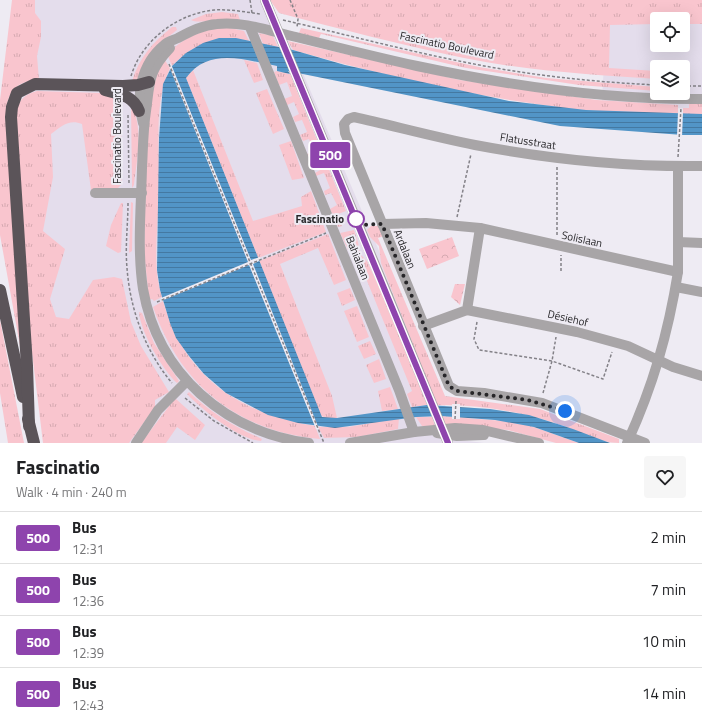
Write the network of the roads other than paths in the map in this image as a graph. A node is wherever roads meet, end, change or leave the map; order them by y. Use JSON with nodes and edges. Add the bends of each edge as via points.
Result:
{"nodes":[{"id":1,"x":265,"y":0,"type":"edge"},
{"id":2,"x":250,"y":27,"type":"junction"},
{"id":3,"x":279,"y":33,"type":"junction"},
{"id":4,"x":136,"y":87,"type":"junction"},
{"id":5,"x":702,"y":99,"type":"edge"},
{"id":6,"x":139,"y":110,"type":"junction"},
{"id":7,"x":354,"y":117,"type":"joint"},
{"id":8,"x":143,"y":123,"type":"junction"},
{"id":9,"x":678,"y":166,"type":"junction"},
{"id":10,"x":702,"y":166,"type":"edge"},
{"id":11,"x":94,"y":193,"type":"dead end"},
{"id":12,"x":142,"y":193,"type":"junction"},
{"id":13,"x":382,"y":224,"type":"junction"},
{"id":14,"x":480,"y":228,"type":"junction"},
{"id":15,"x":678,"y":242,"type":"junction"},
{"id":16,"x":702,"y":243,"type":"edge"},
{"id":17,"x":678,"y":272,"type":"junction"},
{"id":18,"x":676,"y":287,"type":"junction"},
{"id":19,"x":0,"y":290,"type":"edge"},
{"id":20,"x":702,"y":292,"type":"edge"},
{"id":21,"x":467,"y":310,"type":"junction"},
{"id":22,"x":423,"y":326,"type":"junction"},
{"id":23,"x":660,"y":360,"type":"junction"},
{"id":24,"x":702,"y":376,"type":"edge"},
{"id":25,"x":187,"y":381,"type":"junction"},
{"id":26,"x":29,"y":426,"type":"junction"},
{"id":27,"x":414,"y":432,"type":"junction"},
{"id":28,"x":468,"y":436,"type":"edge"},
{"id":29,"x":270,"y":439,"type":"edge"},
{"id":30,"x":629,"y":440,"type":"edge"},
{"id":31,"x":34,"y":443,"type":"edge"},
{"id":32,"x":136,"y":443,"type":"edge"},
{"id":33,"x":309,"y":443,"type":"edge"},
{"id":34,"x":350,"y":443,"type":"edge"},
{"id":35,"x":448,"y":443,"type":"edge"},
{"id":36,"x":539,"y":443,"type":"edge"},
{"id":37,"x":645,"y":443,"type":"edge"}],
"edges":[{"from":1,"to":3,"type":"street"},
{"from":2,"to":3,"type":"street","name":"Fascinatio Boulevard"},
{"from":2,"to":4,"type":"street","name":"Fascinatio Boulevard","via":[[231,23],[210,25],[190,31],[164,44],[146,67]]},
{"from":2,"to":27,"type":"street","name":"Bahialaan"},
{"from":3,"to":5,"type":"street","name":"Fascinatio Boulevard","via":[[417,66],[510,83],[588,94]]},
{"from":3,"to":35,"type":"street","bridge":true},
{"from":4,"to":6,"type":"street","name":"Fascinatio Boulevard"},
{"from":4,"to":6,"type":"highway"},
{"from":4,"to":8,"type":"street","name":"Fascinatio Boulevard"},
{"from":4,"to":26,"type":"highway","via":[[35,84],[17,93],[12,107]]},
{"from":6,"to":8,"type":"street","name":"Fascinatio Boulevard"},
{"from":7,"to":9,"type":"street","name":"Flatusstraat","via":[[473,144],[557,157]]},
{"from":7,"to":13,"type":"street","name":"Ardalaan","via":[[345,121],[345,133]]},
{"from":8,"to":12,"type":"street","name":"Fascinatio Boulevard"},
{"from":9,"to":10,"type":"street","name":"Flatusstraat"},
{"from":9,"to":15,"type":"street"},
{"from":11,"to":12,"type":"street"},
{"from":12,"to":25,"type":"street","name":"Fascinatio Boulevard","via":[[140,264],[145,296],[160,341]]},
{"from":13,"to":14,"type":"street","name":"Solislaan","via":[[409,222]]},
{"from":13,"to":22,"type":"street","name":"Ardalaan"},
{"from":14,"to":17,"type":"street","name":"Solislaan"},
{"from":14,"to":21,"type":"street"},
{"from":15,"to":16,"type":"street"},
{"from":15,"to":17,"type":"street"},
{"from":17,"to":18,"type":"street"},
{"from":18,"to":20,"type":"street"},
{"from":18,"to":23,"type":"street"},
{"from":19,"to":26,"type":"highway"},
{"from":21,"to":22,"type":"street"},
{"from":21,"to":23,"type":"street","name":"Désiehof","via":[[615,342]]},
{"from":22,"to":30,"type":"street","name":"Ardalaan","via":[[449,386],[457,394],[484,393],[540,403]]},
{"from":23,"to":24,"type":"street","name":"Désiehof"},
{"from":23,"to":30,"type":"street"},
{"from":25,"to":29,"type":"street","name":"Fascinatio Boulevard","via":[[209,403]]},
{"from":25,"to":32,"type":"street","via":[[158,410]]},
{"from":26,"to":31,"type":"highway"},
{"from":27,"to":28,"type":"street","via":[[441,429]]},
{"from":27,"to":34,"type":"street"},
{"from":28,"to":36,"type":"street","via":[[483,430]]},
{"from":29,"to":33,"type":"street","name":"Fascinatio Boulevard"},
{"from":30,"to":37,"type":"street"}]}
